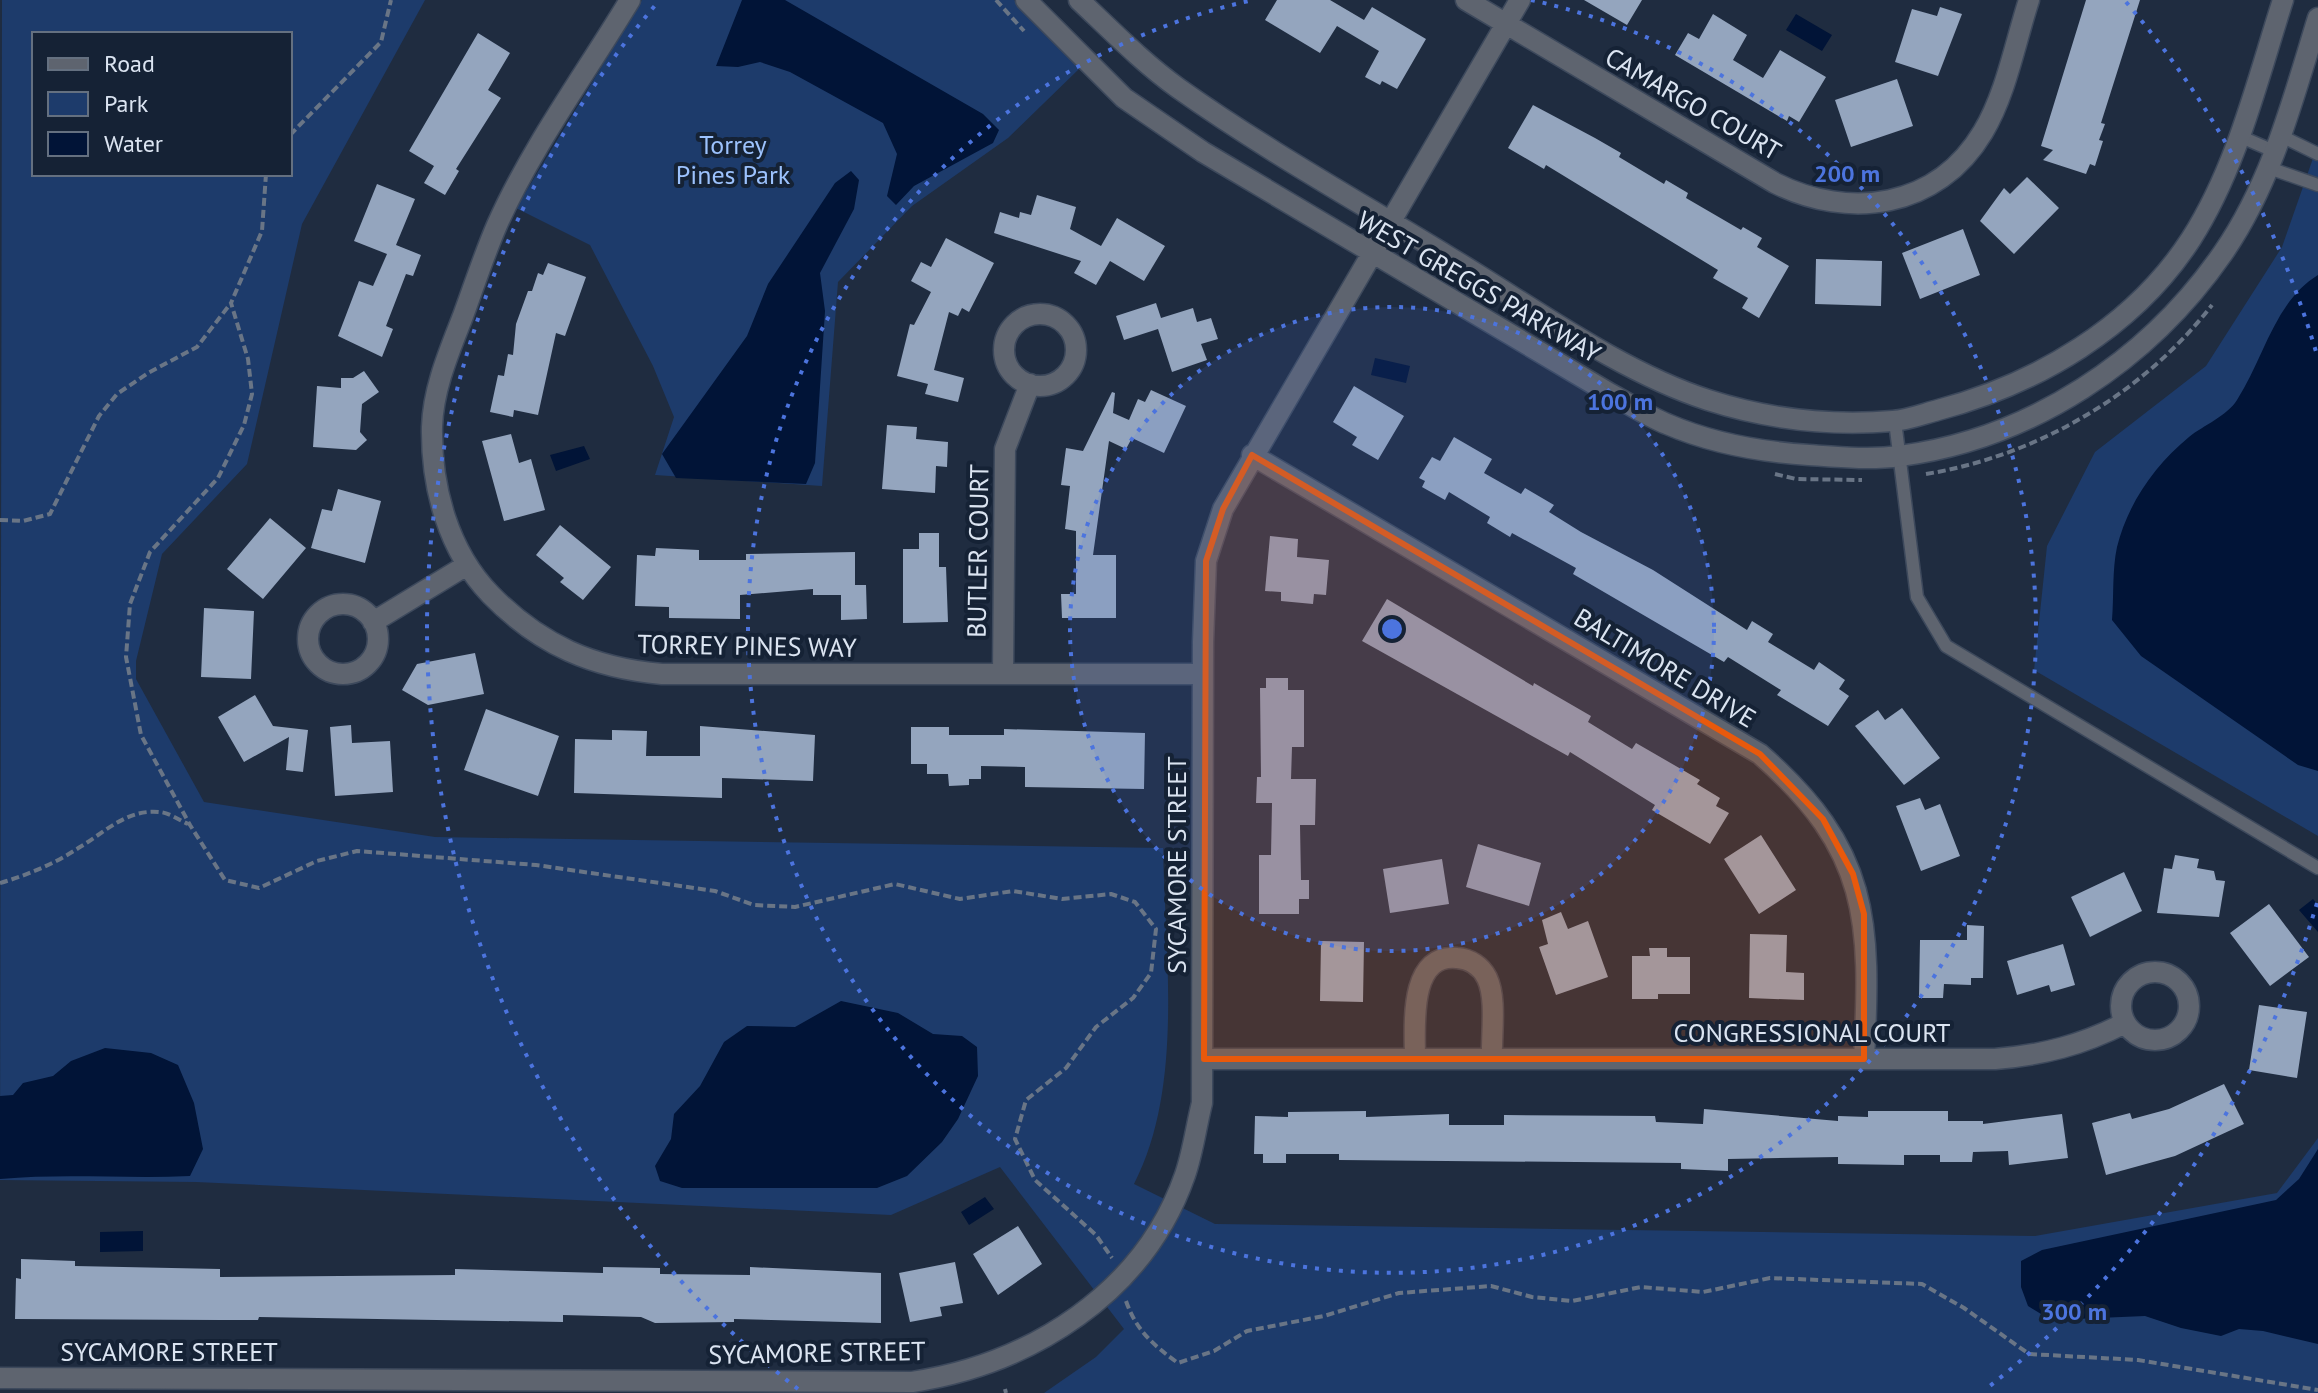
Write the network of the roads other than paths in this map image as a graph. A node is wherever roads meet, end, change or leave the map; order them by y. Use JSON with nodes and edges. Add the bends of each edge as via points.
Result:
{"nodes":[{"id":1,"x":630,"y":0,"type":"edge"},
{"id":2,"x":1026,"y":0,"type":"edge"},
{"id":3,"x":1079,"y":0,"type":"edge"},
{"id":4,"x":1466,"y":0,"type":"edge"},
{"id":5,"x":1520,"y":0,"type":"edge"},
{"id":6,"x":2029,"y":0,"type":"edge"},
{"id":7,"x":2283,"y":0,"type":"edge"},
{"id":8,"x":2318,"y":18,"type":"edge"},
{"id":9,"x":1506,"y":24,"type":"junction"},
{"id":10,"x":2239,"y":136,"type":"junction"},
{"id":11,"x":2275,"y":152,"type":"junction"},
{"id":12,"x":2318,"y":154,"type":"edge"},
{"id":13,"x":2318,"y":185,"type":"edge"},
{"id":14,"x":1379,"y":237,"type":"junction"},
{"id":15,"x":1030,"y":384,"type":"dead end"},
{"id":16,"x":1895,"y":421,"type":"junction"},
{"id":17,"x":1252,"y":455,"type":"junction"},
{"id":18,"x":1899,"y":456,"type":"junction"},
{"id":19,"x":467,"y":565,"type":"junction"},
{"id":20,"x":373,"y":622,"type":"dead end"},
{"id":21,"x":1003,"y":674,"type":"junction"},
{"id":22,"x":1202,"y":674,"type":"junction"},
{"id":23,"x":2318,"y":868,"type":"edge"},
{"id":24,"x":2125,"y":1023,"type":"dead end"},
{"id":25,"x":1204,"y":1059,"type":"junction"},
{"id":26,"x":1415,"y":1059,"type":"junction"},
{"id":27,"x":1492,"y":1059,"type":"junction"},
{"id":28,"x":1864,"y":1059,"type":"junction"},
{"id":29,"x":0,"y":1378,"type":"edge"}],
"edges":[{"from":1,"to":19,"type":"street","name":"TORREY PINES WAY","via":[[497,225],[441,373],[432,425],[435,476],[447,524]]},
{"from":2,"to":14,"type":"street","name":"WEST GREGGS PARKWAY","via":[[1124,98],[1203,152]]},
{"from":3,"to":14,"type":"street","name":"WEST GREGGS PARKWAY","via":[[1177,87]]},
{"from":4,"to":9,"type":"street","name":"CAMARGO COURT"},
{"from":5,"to":9,"type":"street","name":"SYCAMORE STREET"},
{"from":6,"to":9,"type":"street","name":"CAMARGO COURT","via":[[1982,133],[1946,175],[1916,192],[1872,204],[1835,204],[1796,193]]},
{"from":7,"to":10,"type":"street","name":"WEST GREGGS PARKWAY"},
{"from":8,"to":11,"type":"street","name":"WEST GREGGS PARKWAY"},
{"from":9,"to":14,"type":"street","name":"SYCAMORE STREET"},
{"from":10,"to":11,"type":"lane"},
{"from":10,"to":16,"type":"street","name":"WEST GREGGS PARKWAY","via":[[2189,243],[2130,311],[2068,355],[2013,384]]},
{"from":11,"to":12,"type":"lane"},
{"from":11,"to":13,"type":"lane"},
{"from":11,"to":18,"type":"street","name":"WEST GREGGS PARKWAY","via":[[2224,251],[2179,311],[2124,360],[2058,404],[1981,438]]},
{"from":14,"to":16,"type":"street","name":"WEST GREGGS PARKWAY","via":[[1649,377],[1707,400],[1772,417]]},
{"from":14,"to":17,"type":"street","name":"SYCAMORE STREET"},
{"from":14,"to":18,"type":"street","name":"WEST GREGGS PARKWAY","via":[[1668,424],[1775,453]]},
{"from":15,"to":21,"type":"street","name":"BUTLER COURT","via":[[1005,449]]},
{"from":16,"to":18,"type":"lane"},
{"from":17,"to":22,"type":"street","name":"SYCAMORE STREET","via":[[1223,509],[1206,561]]},
{"from":17,"to":28,"type":"street","name":"BALTIMORE DRIVE","via":[[1760,754],[1800,789],[1853,874],[1864,914]]},
{"from":18,"to":23,"type":"lane","via":[[1917,597],[1946,646]]},
{"from":19,"to":20,"type":"street"},
{"from":19,"to":21,"type":"street","name":"TORREY PINES WAY","via":[[517,621],[560,649],[625,671]]},
{"from":21,"to":22,"type":"street","name":"TORREY PINES WAY"},
{"from":22,"to":25,"type":"street","name":"SYCAMORE STREET"},
{"from":24,"to":28,"type":"street","name":"CONGRESSIONAL COURT","via":[[2083,1044],[2045,1054]]},
{"from":25,"to":26,"type":"street","name":"CONGRESSIONAL COURT"},
{"from":25,"to":29,"type":"street","name":"SYCAMORE STREET","via":[[1202,1103],[1185,1174],[1150,1243],[1120,1279],[1069,1324],[1036,1345],[952,1376],[912,1382]]},
{"from":26,"to":27,"type":"street","name":"CONGRESSIONAL COURT"},
{"from":26,"to":27,"type":"street","via":[[1423,975],[1435,962],[1451,957],[1479,966],[1488,979]]},
{"from":27,"to":28,"type":"street","name":"CONGRESSIONAL COURT"}]}
